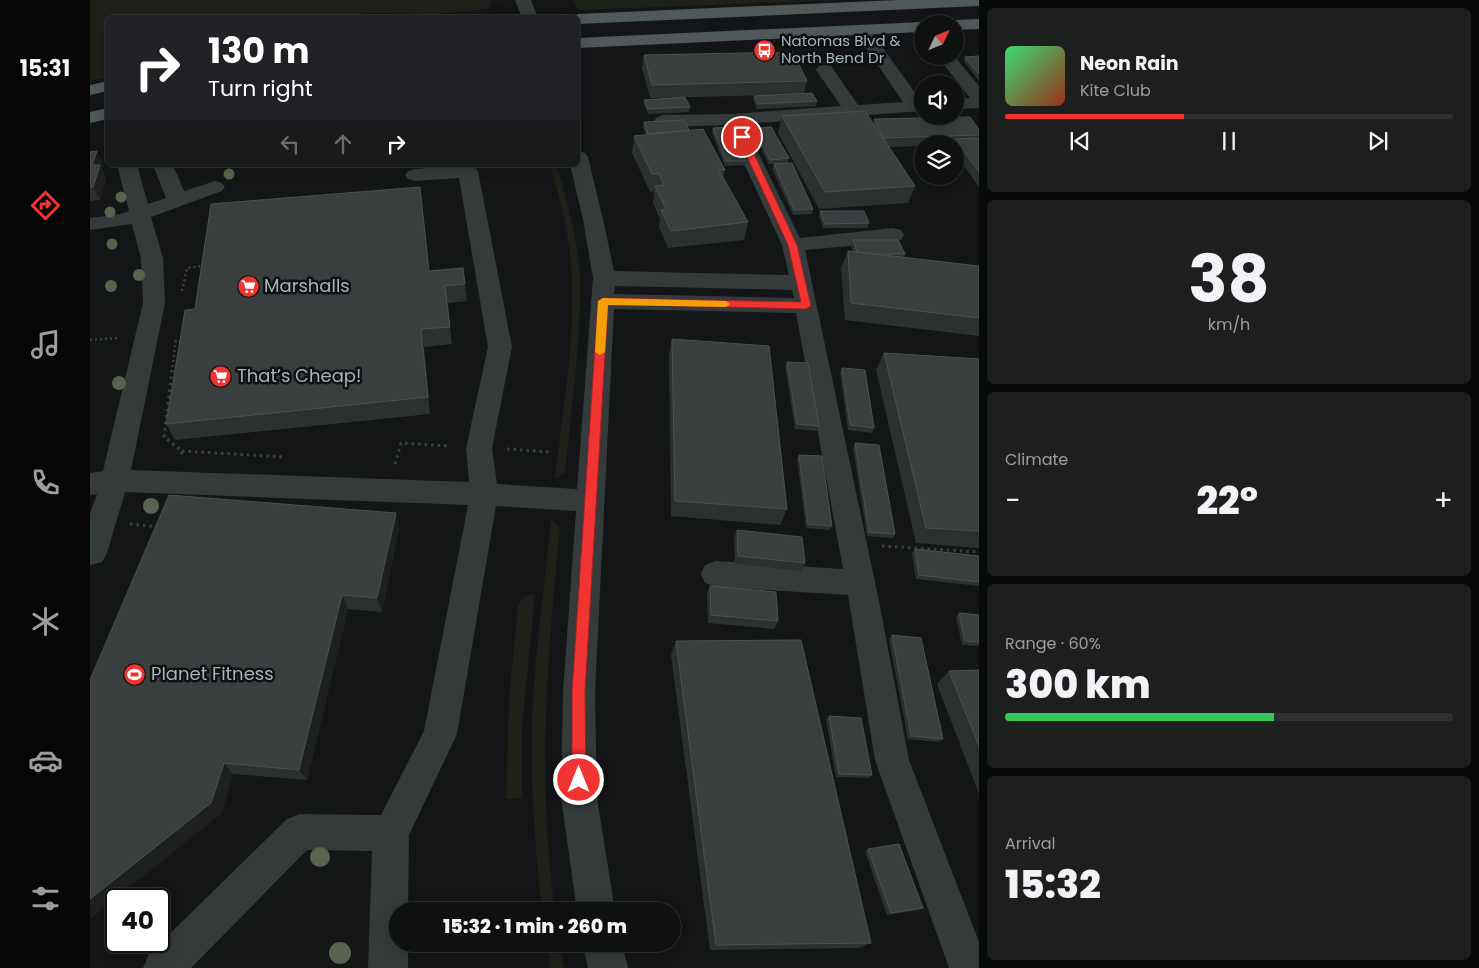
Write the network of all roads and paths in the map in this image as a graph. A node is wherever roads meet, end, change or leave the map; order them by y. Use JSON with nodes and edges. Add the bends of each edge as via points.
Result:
{"nodes":[{"id":1,"x":523,"y":0,"type":"edge"},
{"id":2,"x":979,"y":1,"type":"edge"},
{"id":3,"x":529,"y":15,"type":"edge"},
{"id":4,"x":580,"y":20,"type":"edge"},
{"id":5,"x":979,"y":24,"type":"edge"},
{"id":6,"x":964,"y":25,"type":"edge"},
{"id":7,"x":914,"y":27,"type":"edge"},
{"id":8,"x":862,"y":30,"type":"junction"},
{"id":9,"x":580,"y":43,"type":"edge"},
{"id":10,"x":952,"y":65,"type":"edge"},
{"id":11,"x":826,"y":70,"type":"dead end"},
{"id":12,"x":105,"y":87,"type":"edge"},
{"id":13,"x":90,"y":90,"type":"edge"},
{"id":14,"x":979,"y":97,"type":"edge"},
{"id":15,"x":914,"y":100,"type":"edge"},
{"id":16,"x":979,"y":103,"type":"edge"},
{"id":17,"x":964,"y":104,"type":"edge"},
{"id":18,"x":914,"y":107,"type":"edge"},
{"id":19,"x":853,"y":111,"type":"junction"},
{"id":20,"x":105,"y":114,"type":"edge"},
{"id":21,"x":90,"y":118,"type":"edge"},
{"id":22,"x":734,"y":119,"type":"junction"},
{"id":23,"x":663,"y":121,"type":"edge"},
{"id":24,"x":580,"y":165,"type":"edge"},
{"id":25,"x":128,"y":167,"type":"edge"},
{"id":26,"x":164,"y":167,"type":"edge"},
{"id":27,"x":415,"y":175,"type":"dead end"},
{"id":28,"x":215,"y":186,"type":"dead end"},
{"id":29,"x":177,"y":200,"type":"junction"},
{"id":30,"x":142,"y":214,"type":"junction"},
{"id":31,"x":90,"y":224,"type":"edge"},
{"id":32,"x":893,"y":235,"type":"dead end"},
{"id":33,"x":793,"y":245,"type":"junction"},
{"id":34,"x":204,"y":257,"type":"edge"},
{"id":35,"x":712,"y":280,"type":"junction"},
{"id":36,"x":604,"y":290,"type":"junction"},
{"id":37,"x":182,"y":291,"type":"dead end"},
{"id":38,"x":804,"y":294,"type":"junction"},
{"id":39,"x":719,"y":304,"type":"junction"},
{"id":40,"x":177,"y":330,"type":"dead end"},
{"id":41,"x":479,"y":448,"type":"junction"},
{"id":42,"x":182,"y":452,"type":"junction"},
{"id":43,"x":551,"y":452,"type":"dead end"},
{"id":44,"x":288,"y":458,"type":"dead end"},
{"id":45,"x":385,"y":463,"type":"dead end"},
{"id":46,"x":102,"y":482,"type":"edge"},
{"id":47,"x":181,"y":484,"type":"junction"},
{"id":48,"x":484,"y":494,"type":"junction"},
{"id":49,"x":592,"y":501,"type":"junction"},
{"id":50,"x":852,"y":544,"type":"junction"},
{"id":51,"x":979,"y":552,"type":"edge"},
{"id":52,"x":91,"y":555,"type":"edge"},
{"id":53,"x":716,"y":574,"type":"dead end"},
{"id":54,"x":860,"y":583,"type":"junction"},
{"id":55,"x":391,"y":833,"type":"junction"},
{"id":56,"x":595,"y":902,"type":"edge"},
{"id":57,"x":605,"y":952,"type":"edge"},
{"id":58,"x":163,"y":968,"type":"edge"},
{"id":59,"x":388,"y":968,"type":"edge"},
{"id":60,"x":608,"y":968,"type":"edge"},
{"id":61,"x":968,"y":968,"type":"edge"}],
"edges":[{"from":1,"to":3,"type":"street"},
{"from":2,"to":4,"type":"main road"},
{"from":5,"to":6,"type":"main road"},
{"from":7,"to":8,"type":"main road"},
{"from":8,"to":9,"type":"main road"},
{"from":8,"to":15,"type":"street"},
{"from":10,"to":14,"type":"street"},
{"from":11,"to":19,"type":"street"},
{"from":12,"to":13,"type":"main road"},
{"from":16,"to":17,"type":"street"},
{"from":18,"to":19,"type":"street"},
{"from":19,"to":22,"type":"street"},
{"from":20,"to":21,"type":"main road"},
{"from":22,"to":23,"type":"street"},
{"from":22,"to":33,"type":"street"},
{"from":24,"to":36,"type":"street","via":[[593,219]]},
{"from":25,"to":30,"type":"street"},
{"from":26,"to":29,"type":"street"},
{"from":27,"to":41,"type":"street","via":[[468,171],[500,347]]},
{"from":28,"to":29,"type":"street"},
{"from":29,"to":30,"type":"street"},
{"from":30,"to":31,"type":"street"},
{"from":30,"to":46,"type":"street","via":[[152,258],[154,303]]},
{"from":32,"to":33,"type":"street"},
{"from":33,"to":38,"type":"street"},
{"from":34,"to":37,"type":"path","via":[[202,266],[187,268]]},
{"from":35,"to":36,"type":"street"},
{"from":35,"to":38,"type":"street"},
{"from":35,"to":39,"type":"street"},
{"from":36,"to":39,"type":"street"},
{"from":36,"to":49,"type":"street"},
{"from":38,"to":39,"type":"street"},
{"from":38,"to":50,"type":"street"},
{"from":40,"to":42,"type":"path","via":[[164,437]]},
{"from":41,"to":43,"type":"path"},
{"from":41,"to":45,"type":"path","via":[[401,443],[395,464]]},
{"from":41,"to":48,"type":"street"},
{"from":42,"to":44,"type":"path"},
{"from":42,"to":47,"type":"path"},
{"from":46,"to":47,"type":"street"},
{"from":46,"to":52,"type":"street"},
{"from":47,"to":48,"type":"street"},
{"from":48,"to":49,"type":"street"},
{"from":48,"to":55,"type":"street","via":[[440,734]]},
{"from":49,"to":56,"type":"street","via":[[579,692],[579,788]]},
{"from":50,"to":51,"type":"path"},
{"from":50,"to":54,"type":"street"},
{"from":53,"to":54,"type":"street"},
{"from":54,"to":61,"type":"street","via":[[892,760]]},
{"from":55,"to":58,"type":"street","via":[[300,832]]},
{"from":55,"to":59,"type":"street"},
{"from":57,"to":60,"type":"street"}]}
